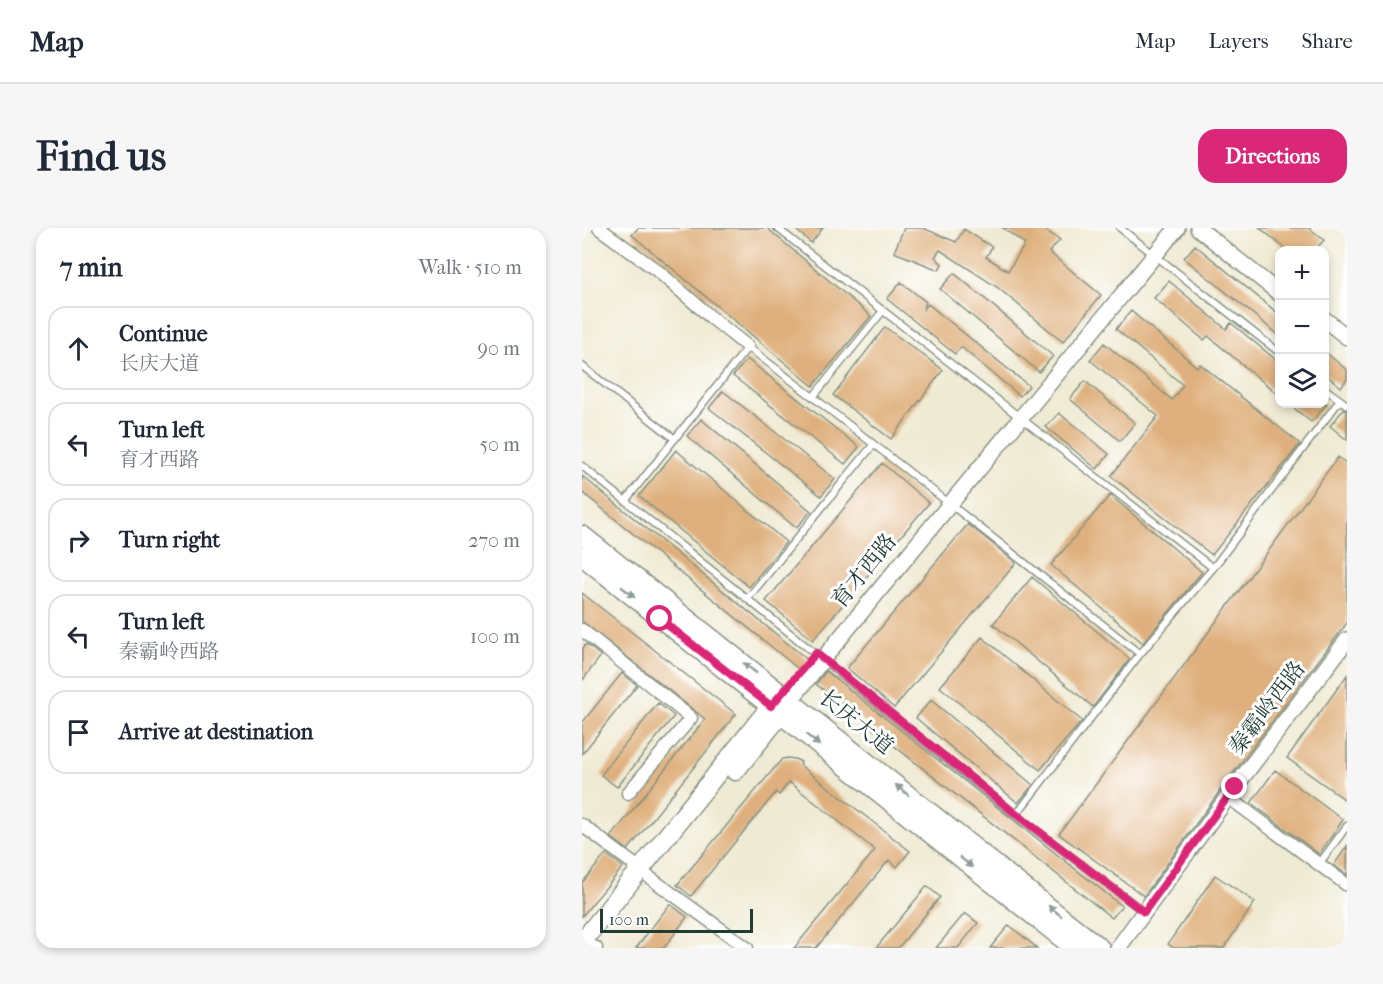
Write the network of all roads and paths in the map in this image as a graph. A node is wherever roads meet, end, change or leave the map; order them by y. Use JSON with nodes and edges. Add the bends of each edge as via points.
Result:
{"nodes":[{"id":1,"x":599,"y":228,"type":"edge"},
{"id":2,"x":777,"y":228,"type":"edge"},
{"id":3,"x":1120,"y":228,"type":"edge"},
{"id":4,"x":1166,"y":228,"type":"edge"},
{"id":5,"x":1177,"y":228,"type":"edge"},
{"id":6,"x":1198,"y":228,"type":"edge"},
{"id":7,"x":1212,"y":228,"type":"edge"},
{"id":8,"x":1151,"y":253,"type":"junction"},
{"id":9,"x":1275,"y":278,"type":"edge"},
{"id":10,"x":1275,"y":290,"type":"edge"},
{"id":11,"x":882,"y":312,"type":"junction"},
{"id":12,"x":1329,"y":323,"type":"edge"},
{"id":13,"x":1329,"y":334,"type":"edge"},
{"id":14,"x":1347,"y":337,"type":"edge"},
{"id":15,"x":748,"y":347,"type":"junction"},
{"id":16,"x":1347,"y":348,"type":"edge"},
{"id":17,"x":1275,"y":349,"type":"edge"},
{"id":18,"x":582,"y":366,"type":"edge"},
{"id":19,"x":1329,"y":392,"type":"edge"},
{"id":20,"x":813,"y":397,"type":"junction"},
{"id":21,"x":1340,"y":400,"type":"junction"},
{"id":22,"x":1347,"y":405,"type":"edge"},
{"id":23,"x":1018,"y":415,"type":"junction"},
{"id":24,"x":675,"y":439,"type":"junction"},
{"id":25,"x":873,"y":445,"type":"junction"},
{"id":26,"x":582,"y":466,"type":"edge"},
{"id":27,"x":626,"y":500,"type":"junction"},
{"id":28,"x":947,"y":501,"type":"junction"},
{"id":29,"x":582,"y":535,"type":"edge"},
{"id":30,"x":582,"y":556,"type":"edge"},
{"id":31,"x":1213,"y":568,"type":"junction"},
{"id":32,"x":748,"y":598,"type":"junction"},
{"id":33,"x":582,"y":630,"type":"edge"},
{"id":34,"x":1347,"y":640,"type":"edge"},
{"id":35,"x":1347,"y":651,"type":"edge"},
{"id":36,"x":1140,"y":654,"type":"junction"},
{"id":37,"x":819,"y":656,"type":"junction"},
{"id":38,"x":781,"y":704,"type":"junction"},
{"id":39,"x":628,"y":793,"type":"dead end"},
{"id":40,"x":1231,"y":799,"type":"junction"},
{"id":41,"x":1016,"y":814,"type":"junction"},
{"id":42,"x":582,"y":825,"type":"edge"},
{"id":43,"x":1347,"y":826,"type":"edge"},
{"id":44,"x":1319,"y":864,"type":"junction"},
{"id":45,"x":645,"y":873,"type":"junction"},
{"id":46,"x":1347,"y":885,"type":"edge"},
{"id":47,"x":1147,"y":914,"type":"junction"},
{"id":48,"x":591,"y":946,"type":"edge"},
{"id":49,"x":747,"y":948,"type":"edge"},
{"id":50,"x":1074,"y":948,"type":"edge"},
{"id":51,"x":1100,"y":948,"type":"edge"},
{"id":52,"x":1118,"y":948,"type":"edge"},
{"id":53,"x":1127,"y":948,"type":"edge"}],
"edges":[{"from":1,"to":15,"type":"street","via":[[659,272]]},
{"from":2,"to":11,"type":"lane"},
{"from":3,"to":8,"type":"lane"},
{"from":4,"to":8,"type":"street","name":"育才西路"},
{"from":5,"to":8,"type":"street","name":"育才西路"},
{"from":6,"to":10,"type":"street"},
{"from":7,"to":9,"type":"street"},
{"from":8,"to":17,"type":"lane"},
{"from":8,"to":23,"type":"street","name":"育才西路"},
{"from":11,"to":20,"type":"lane"},
{"from":11,"to":23,"type":"lane"},
{"from":12,"to":14,"type":"street"},
{"from":13,"to":16,"type":"street"},
{"from":15,"to":20,"type":"lane"},
{"from":15,"to":24,"type":"lane"},
{"from":18,"to":24,"type":"lane"},
{"from":19,"to":21,"type":"lane"},
{"from":20,"to":25,"type":"lane"},
{"from":21,"to":22,"type":"lane"},
{"from":21,"to":31,"type":"lane"},
{"from":23,"to":28,"type":"street","name":"育才西路"},
{"from":23,"to":31,"type":"lane"},
{"from":24,"to":27,"type":"lane"},
{"from":25,"to":28,"type":"lane"},
{"from":25,"to":32,"type":"lane"},
{"from":26,"to":27,"type":"lane"},
{"from":27,"to":32,"type":"lane"},
{"from":28,"to":36,"type":"lane"},
{"from":28,"to":37,"type":"street","name":"育才西路"},
{"from":38,"to":29,"type":"main road","name":"长庆大道","one_way":true},
{"from":30,"to":38,"type":"main road","name":"长庆大道","one_way":true},
{"from":31,"to":36,"type":"lane"},
{"from":32,"to":37,"type":"lane"},
{"from":33,"to":39,"type":"street","via":[[691,718]]},
{"from":34,"to":40,"type":"street","name":"秦霸岭西路"},
{"from":35,"to":40,"type":"street","name":"秦霸岭西路"},
{"from":36,"to":41,"type":"lane"},
{"from":37,"to":38,"type":"street","name":"育才西路"},
{"from":37,"to":41,"type":"lane"},
{"from":38,"to":45,"type":"main road","name":"育才西路"},
{"from":38,"to":50,"type":"main road","name":"长庆大道","one_way":true},
{"from":51,"to":38,"type":"main road","name":"长庆大道","one_way":true},
{"from":40,"to":44,"type":"street"},
{"from":40,"to":47,"type":"street","name":"秦霸岭西路"},
{"from":41,"to":47,"type":"lane"},
{"from":42,"to":45,"type":"street"},
{"from":43,"to":44,"type":"lane"},
{"from":44,"to":46,"type":"street"},
{"from":45,"to":48,"type":"main road","name":"育才西路"},
{"from":45,"to":49,"type":"street"},
{"from":47,"to":52,"type":"street","name":"秦霸岭西路"},
{"from":47,"to":53,"type":"street","name":"秦霸岭西路"}]}
